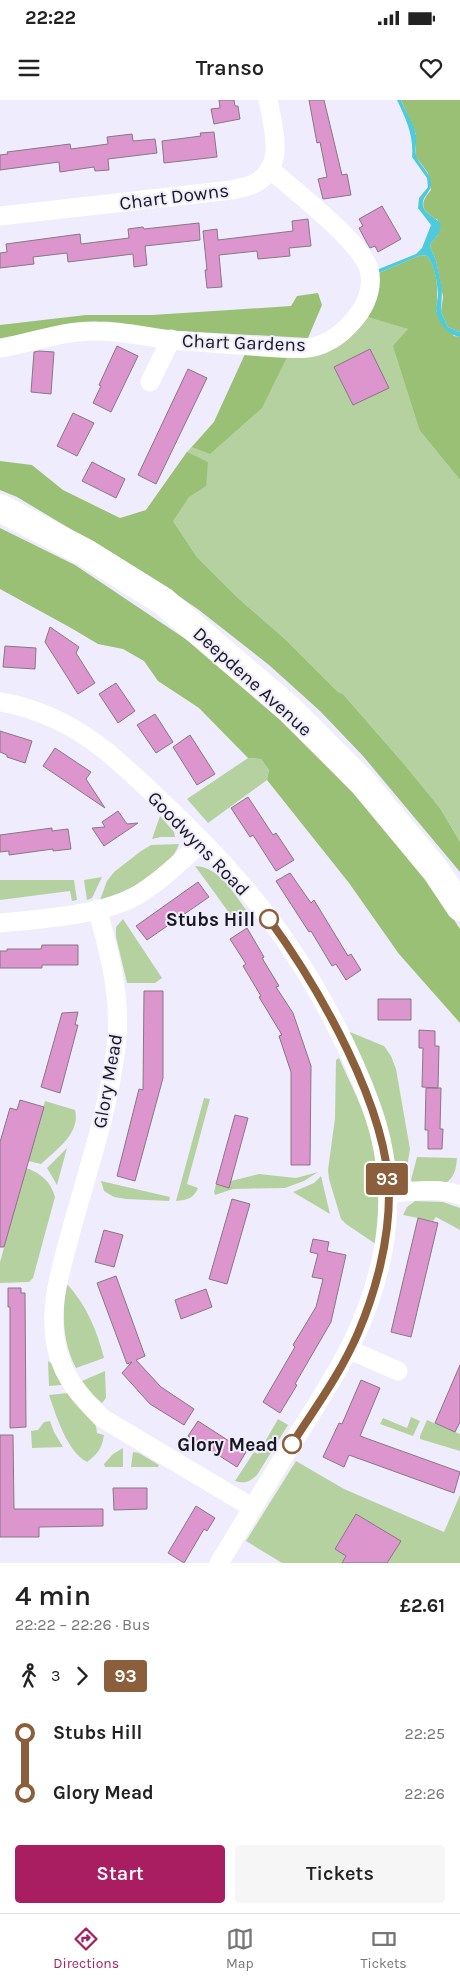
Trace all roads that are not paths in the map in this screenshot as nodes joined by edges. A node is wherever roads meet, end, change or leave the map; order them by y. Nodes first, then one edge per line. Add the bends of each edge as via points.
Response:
1 (268, 100) edge
2 (271, 170) junction
3 (0, 216) edge
4 (171, 339) junction
5 (0, 348) edge
6 (150, 382) dead end
7 (0, 508) edge
8 (0, 702) edge
9 (202, 840) junction
10 (460, 907) edge
11 (97, 909) junction
12 (0, 923) edge
13 (389, 1193) junction
14 (460, 1195) edge
15 (350, 1350) junction
16 (398, 1371) dead end
17 (253, 1508) junction
18 (219, 1563) edge

1 - 2 street via 277,146
2 - 3 street, Chart Downs via 257,183 231,190
2 - 4 street, Chart Gardens via 337,228 359,252 369,269 370,282 363,307 344,331 309,348
4 - 5 street, Chart Gardens via 95,331
4 - 6 street, Chart Gardens
7 - 10 highway, Deepdene Avenue via 86,553 163,601 289,709 363,783 436,871
8 - 9 street, Goodwyns Road via 38,712 63,723 101,747
9 - 11 street via 181,862 143,892 121,903
9 - 13 street, Goodwyns Road via 238,880 296,955 326,1008 371,1105 384,1156
11 - 12 street
11 - 17 street, Glory Mead via 115,985 116,1045 97,1135 54,1294 58,1354 66,1375 102,1418
13 - 14 street via 440,1191
13 - 15 street, Goodwyns Road via 373,1292
15 - 16 street
15 - 17 street, Goodwyns Road
17 - 18 street, Goodwyns Road

